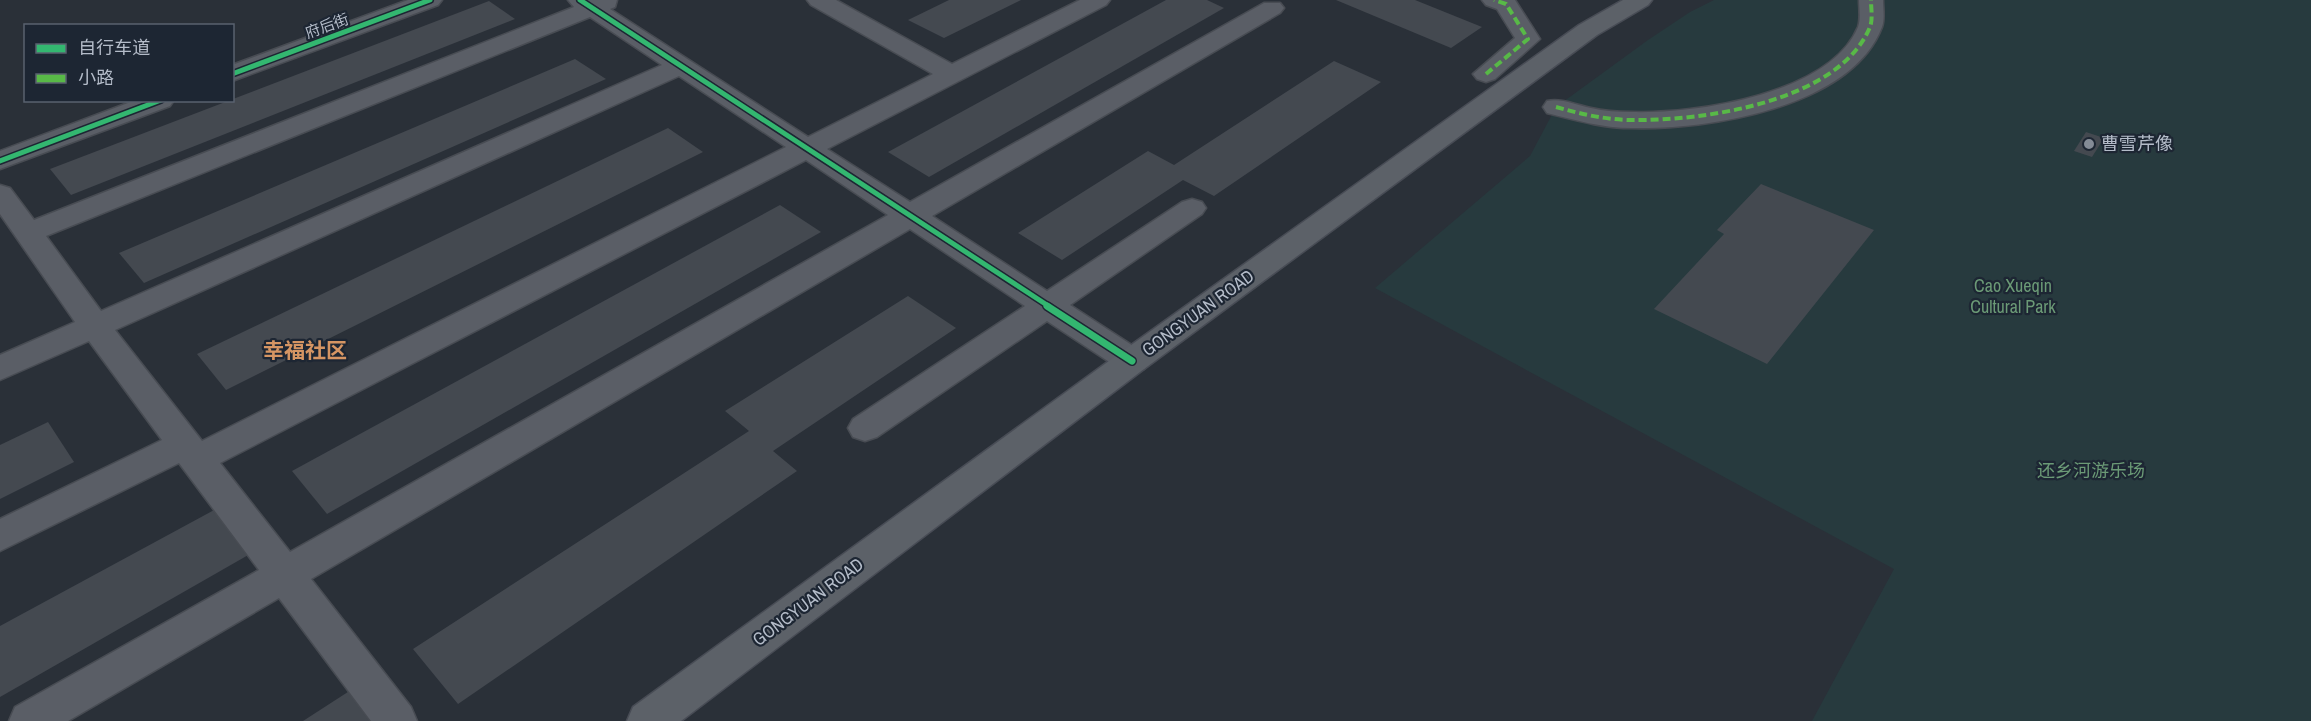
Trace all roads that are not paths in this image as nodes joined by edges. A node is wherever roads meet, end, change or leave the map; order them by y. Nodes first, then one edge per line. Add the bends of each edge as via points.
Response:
1 (430, 0) edge
2 (1098, 0) edge
3 (1254, 0) edge
4 (1494, 0) edge
5 (1640, 0) edge
6 (1870, 0) edge
7 (822, 1) edge
8 (594, 2) edge
9 (679, 67) junction
10 (234, 73) edge
11 (952, 74) junction
12 (1486, 74) dead end
13 (156, 102) edge
14 (1556, 107) dead end
15 (806, 148) junction
16 (0, 160) edge
17 (0, 194) edge
18 (1192, 208) dead end
19 (910, 216) junction
20 (28, 233) junction
21 (1048, 305) junction
22 (95, 326) junction
23 (1132, 361) junction
24 (0, 368) edge
25 (865, 429) dead end
26 (191, 451) junction
27 (0, 536) edge
28 (285, 574) junction
29 (30, 721) edge
30 (396, 721) edge
31 (648, 721) edge

1 - 10 street, 府后街
2 - 11 street
3 - 19 street via 1272,8
4 - 12 street via 1506,4 1528,39
5 - 23 main road, GONGYUAN ROAD via 1588,30
6 - 14 street via 1870,27 1854,53 1827,77 1783,98 1721,113 1658,120 1602,118
7 - 11 street
8 - 9 street
8 - 20 street
9 - 15 street
9 - 22 street
11 - 15 street
13 - 16 street
15 - 19 street
15 - 26 street
17 - 20 street
18 - 21 street
19 - 21 street
19 - 28 street
20 - 22 street
21 - 23 street
21 - 25 street
22 - 24 street
22 - 26 street
23 - 31 main road, GONGYUAN ROAD
26 - 27 street
26 - 28 street
28 - 29 street
28 - 30 street

